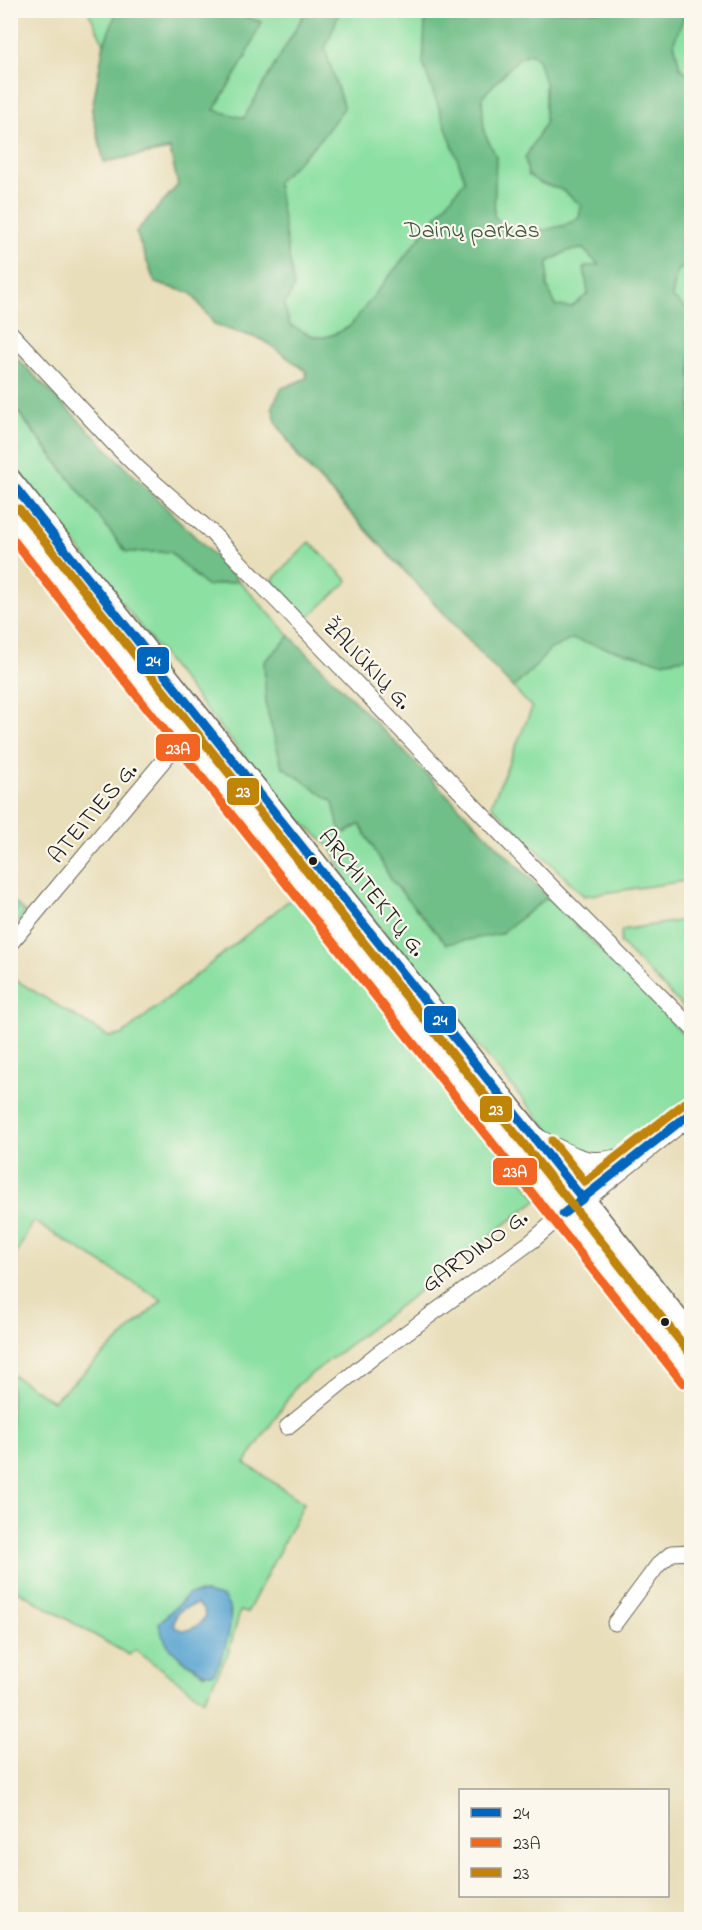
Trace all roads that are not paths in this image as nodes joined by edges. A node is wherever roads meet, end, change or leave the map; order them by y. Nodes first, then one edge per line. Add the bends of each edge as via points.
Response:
1 (10, 332) edge
2 (10, 480) edge
3 (10, 516) edge
4 (200, 719) junction
5 (184, 736) junction
6 (10, 944) edge
7 (692, 1028) edge
8 (692, 1112) edge
9 (534, 1138) junction
10 (645, 1149) junction
11 (583, 1199) junction
12 (563, 1214) junction
13 (692, 1338) edge
14 (692, 1376) edge
15 (287, 1427) dead end
16 (692, 1552) edge
17 (615, 1623) dead end

1 - 7 street, ŽALIŪKIŲ G. via 114,444 208,530
2 - 4 main road, ARCHITEKTŲ G.
3 - 5 main road, ARCHITEKTŲ G.
4 - 5 main road
4 - 9 main road, ARCHITEKTŲ G.
5 - 6 street, ATEITIES G.
5 - 12 main road, ARCHITEKTŲ G.
8 - 10 main road, GARDINO G.
9 - 10 main road via 588,1163 608,1163
9 - 11 main road, ARCHITEKTŲ G.
10 - 11 main road, GARDINO G.
11 - 12 main road, GARDINO G.
11 - 13 main road, ARCHITEKTŲ G.
12 - 14 main road, ARCHITEKTŲ G.
12 - 15 street, GARDINO G.
16 - 17 street via 672,1553 658,1565

